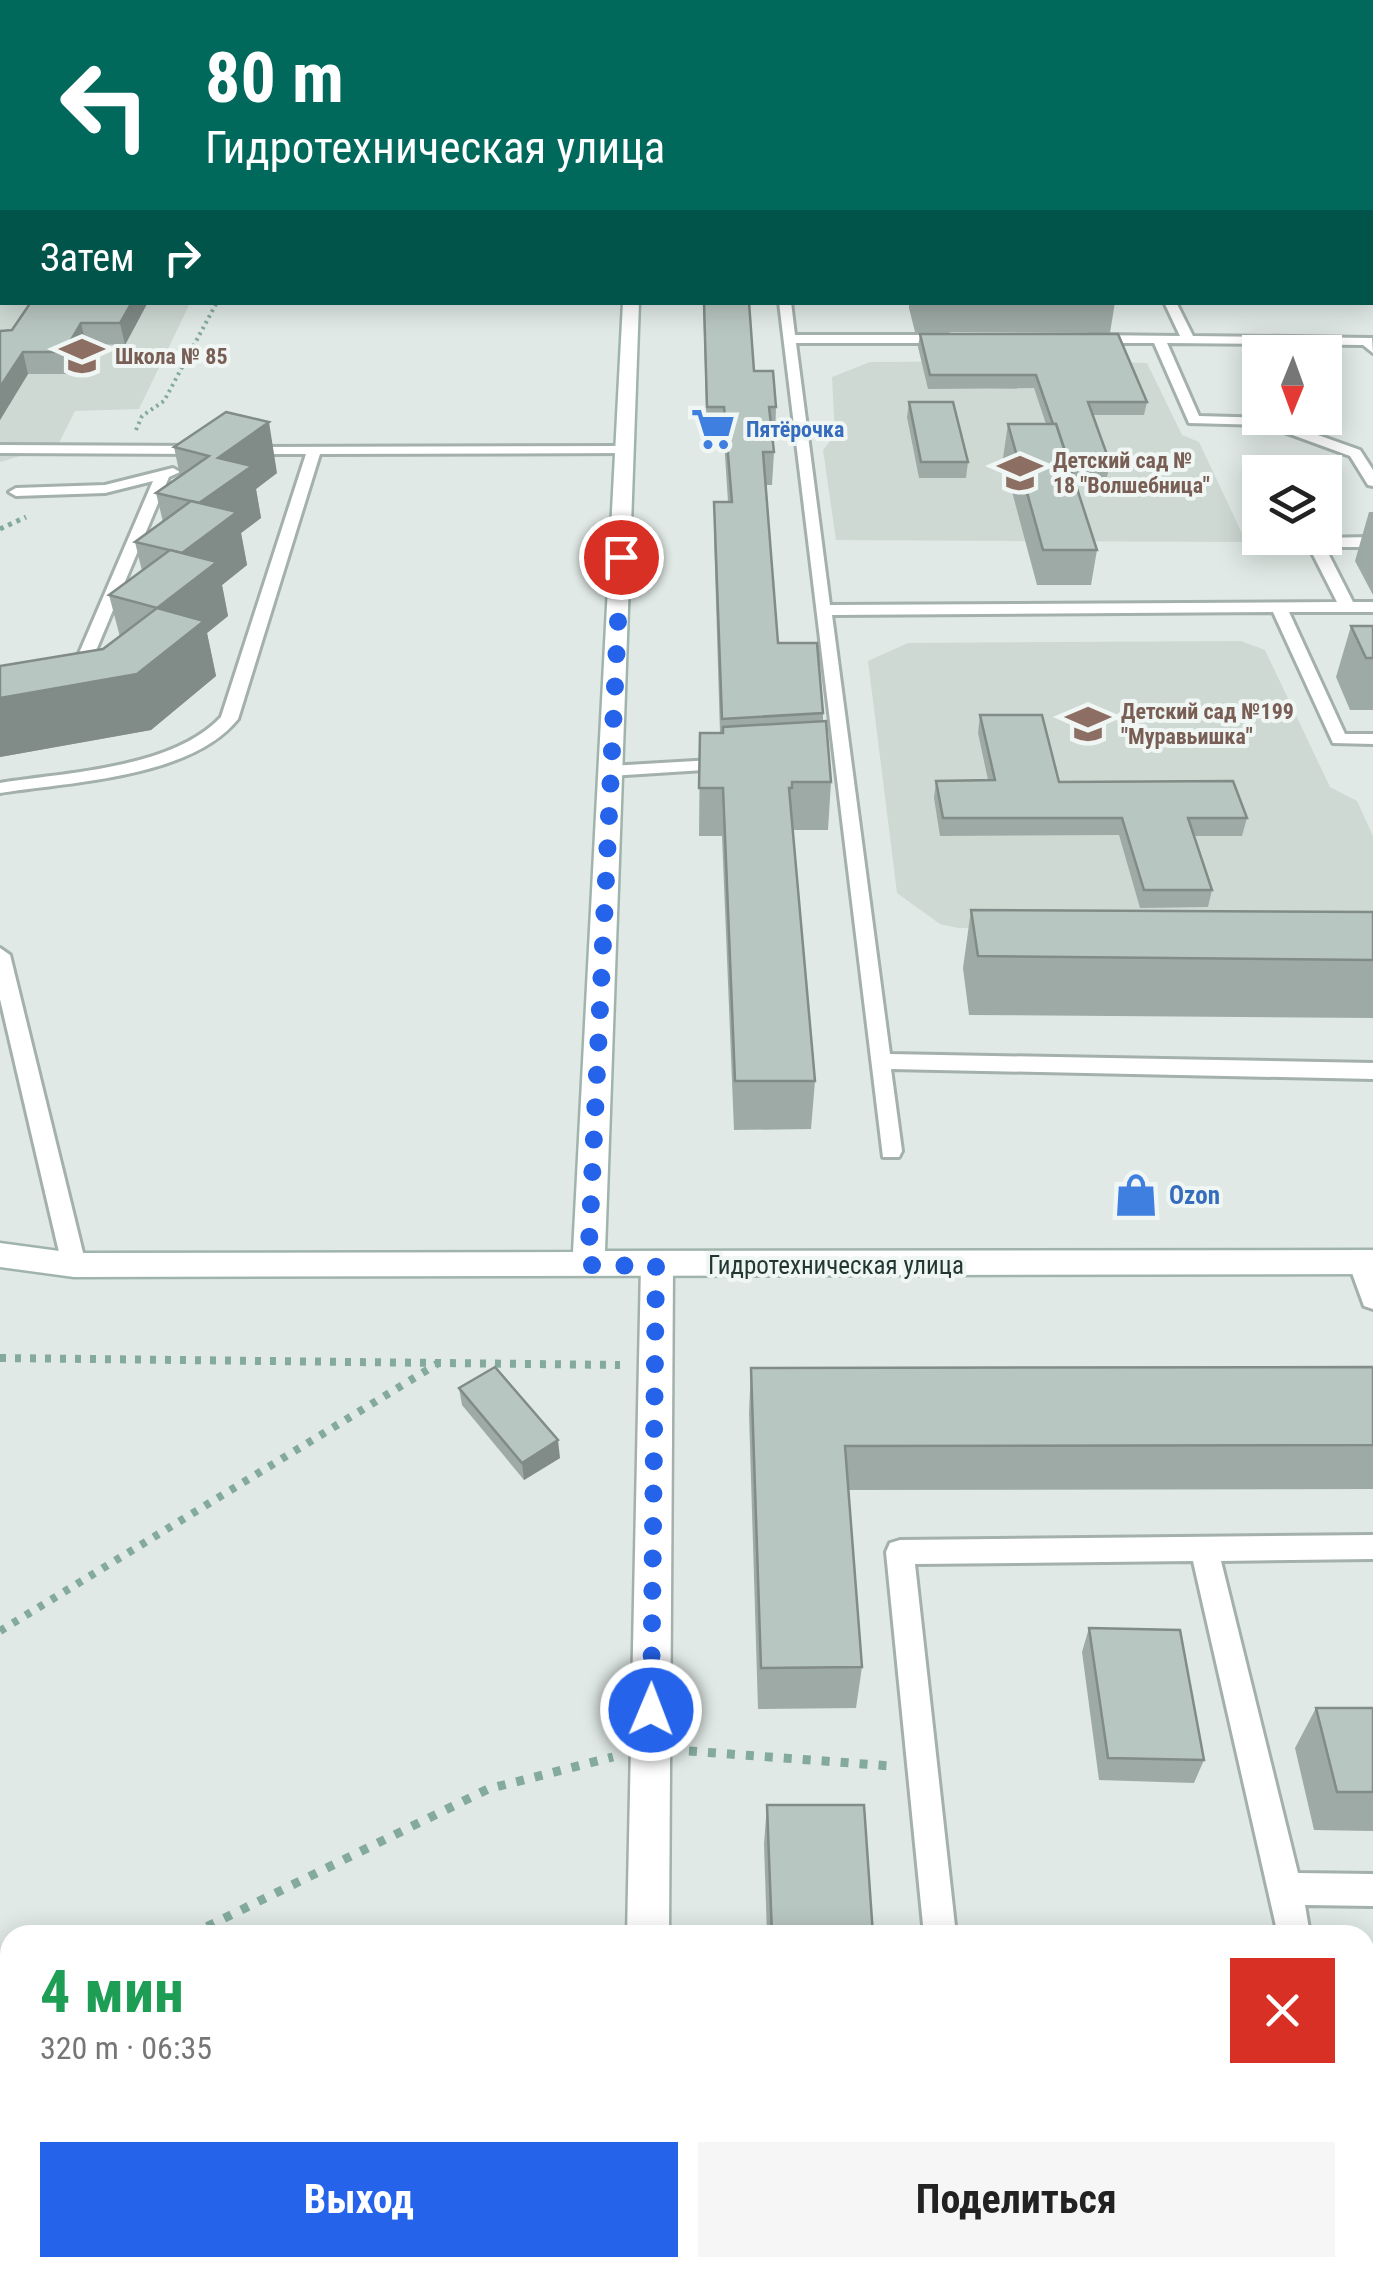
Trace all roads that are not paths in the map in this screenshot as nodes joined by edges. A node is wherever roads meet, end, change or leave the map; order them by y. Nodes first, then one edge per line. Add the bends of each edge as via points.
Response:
1 (631, 305) edge
2 (785, 305) edge
3 (1171, 305) edge
4 (789, 339) junction
5 (964, 339) edge
6 (1081, 339) edge
7 (1159, 340) junction
8 (1188, 340) junction
9 (1373, 349) edge
10 (0, 449) edge
11 (235, 450) edge
12 (314, 450) junction
13 (626, 450) junction
14 (163, 475) junction
15 (1373, 482) edge
16 (16, 492) dead end
17 (1373, 542) edge
18 (1373, 606) edge
19 (1279, 607) junction
20 (1348, 607) junction
21 (823, 610) junction
22 (60, 690) edge
23 (1373, 740) edge
24 (754, 761) edge
25 (610, 771) junction
26 (0, 788) edge
27 (0, 955) edge
28 (880, 1061) junction
29 (1373, 1071) edge
30 (891, 1151) dead end
31 (0, 1255) edge
32 (1367, 1262) edge
33 (74, 1265) junction
34 (588, 1265) junction
35 (656, 1266) junction
36 (1373, 1299) edge
37 (1204, 1548) junction
38 (1373, 1548) edge
39 (1286, 1889) junction
40 (1373, 1890) edge
41 (648, 1925) edge
42 (939, 1925) edge
43 (1292, 1925) edge

1 - 13 street
2 - 4 lane
3 - 8 lane
4 - 5 lane
4 - 21 lane
6 - 7 lane
7 - 8 lane
7 - 15 lane via 1194,420 1267,421 1355,453
8 - 9 lane via 1367,341
10 - 14 lane via 215,450
11 - 12 lane
12 - 13 lane
12 - 26 lane via 229,720 217,736 172,757
13 - 25 street
14 - 16 lane via 92,490
14 - 22 lane via 80,674
17 - 20 lane via 1315,542
18 - 20 lane
19 - 20 lane
19 - 21 lane
19 - 23 lane via 1339,739
21 - 28 lane via 833,758
24 - 25 lane
25 - 34 street
27 - 33 lane
28 - 29 lane
28 - 30 lane
31 - 33 street, Гидротехническая улица
32 - 35 street, Гидротехническая улица
32 - 36 lane
33 - 34 street, Гидротехническая улица
34 - 35 street, Гидротехническая улица
35 - 41 street
37 - 38 lane
37 - 39 lane
37 - 42 lane via 900,1552
39 - 40 lane
39 - 43 lane

